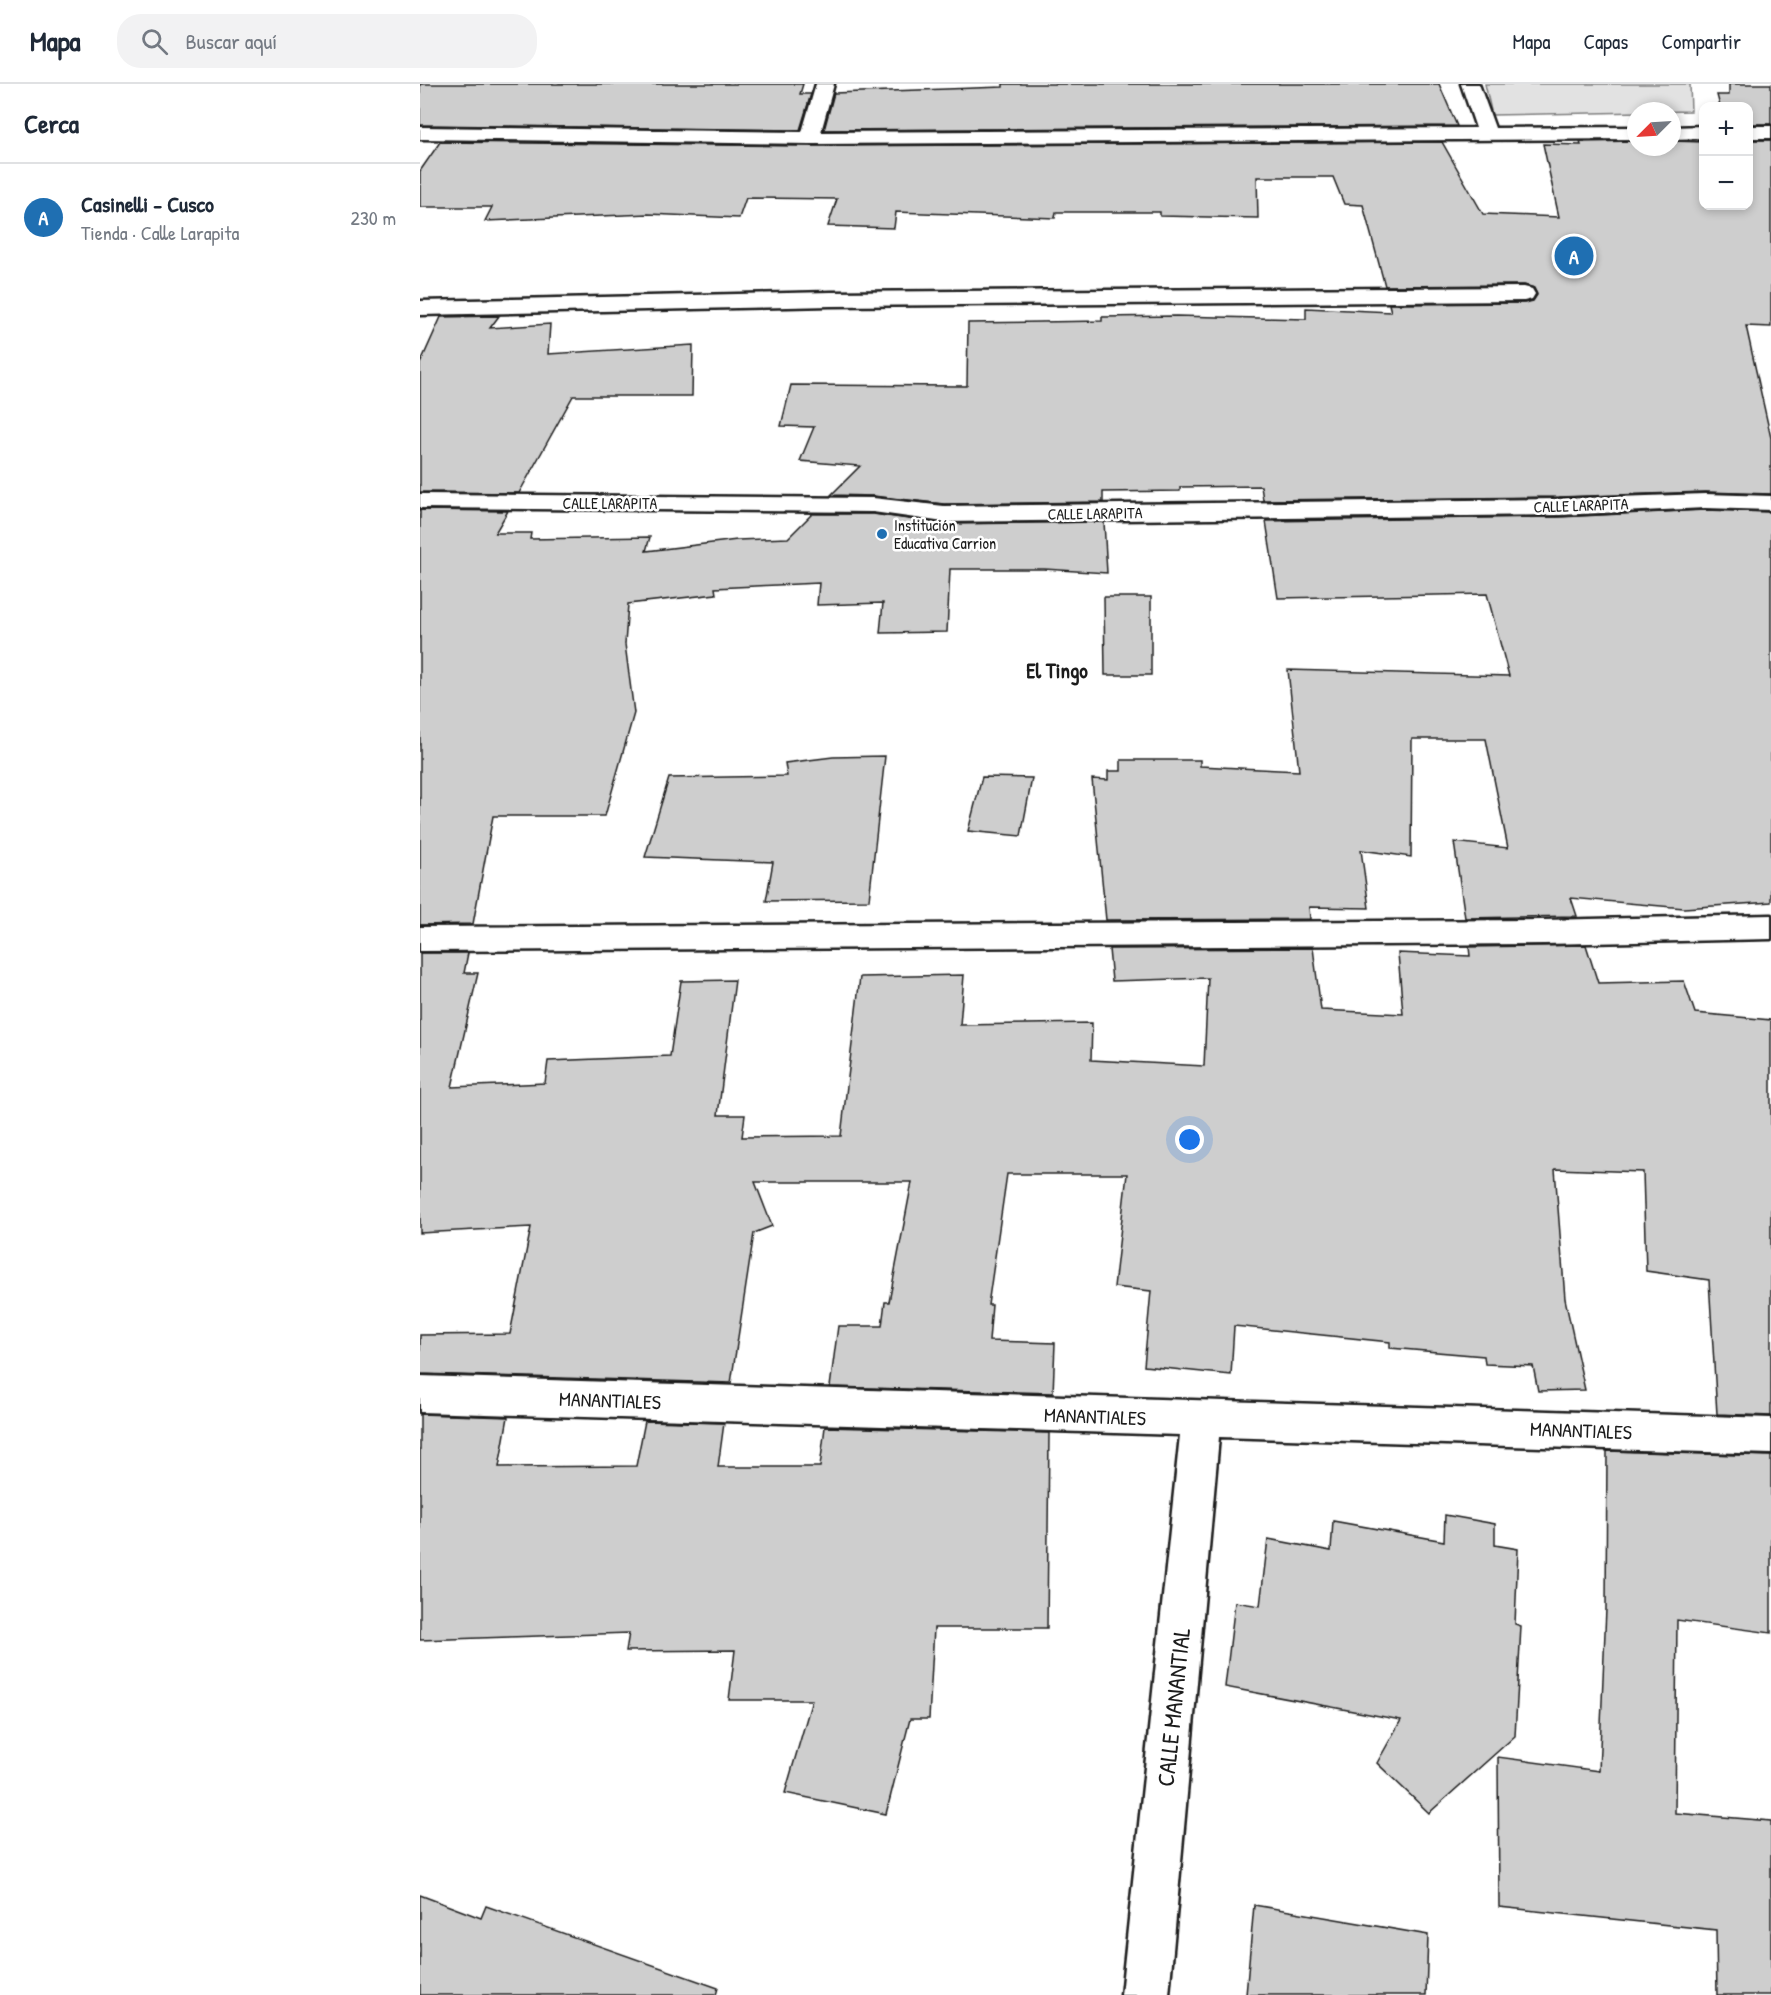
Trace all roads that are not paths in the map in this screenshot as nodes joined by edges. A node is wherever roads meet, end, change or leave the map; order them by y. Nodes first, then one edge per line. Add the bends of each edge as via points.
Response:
1 (825, 84) edge
2 (1470, 84) edge
3 (1699, 132) edge
4 (1753, 132) edge
5 (1771, 132) edge
6 (420, 133) edge
7 (1627, 133) edge
8 (1681, 133) edge
9 (1487, 134) junction
10 (810, 138) junction
11 (1524, 294) dead end
12 (420, 308) edge
13 (420, 501) edge
14 (1771, 503) edge
15 (1771, 927) edge
16 (420, 939) edge
17 (420, 1394) edge
18 (1201, 1419) junction
19 (1771, 1436) edge
20 (1145, 1995) edge

1 - 10 street
2 - 9 street
3 - 8 street
4 - 5 street
6 - 10 street
7 - 9 street
9 - 10 street
11 - 12 street via 843,299
13 - 14 street, CALLE LARAPITA via 873,505 944,514
15 - 16 street
17 - 18 street, MANANTIALES
18 - 19 street, MANANTIALES
18 - 20 street, CALLE MANANTIAL

